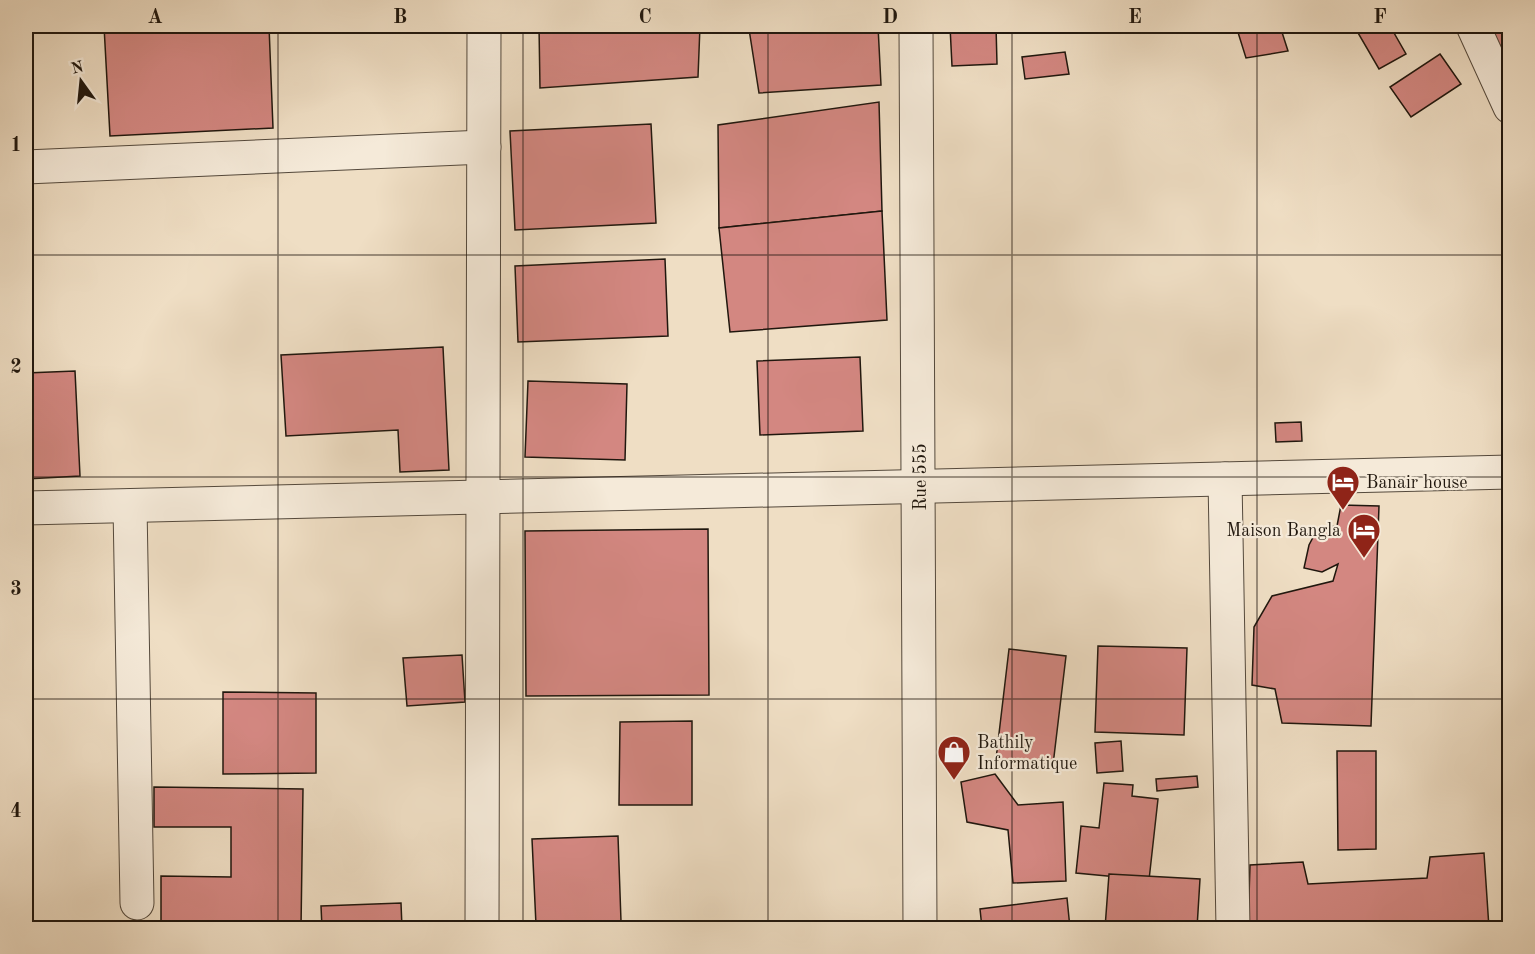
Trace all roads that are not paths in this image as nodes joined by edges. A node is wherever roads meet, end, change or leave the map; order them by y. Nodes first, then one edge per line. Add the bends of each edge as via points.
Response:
1 (484, 26) edge
2 (916, 26) edge
3 (1473, 26) edge
4 (1509, 106) edge
5 (484, 147) junction
6 (26, 167) edge
7 (1509, 472) edge
8 (1225, 479) junction
9 (920, 486) junction
10 (484, 497) junction
11 (130, 506) junction
12 (26, 508) edge
13 (136, 903) dead end
14 (482, 928) edge
15 (920, 928) edge
16 (1233, 928) edge

1 - 5 street
2 - 9 street, Rue 555
3 - 4 street
5 - 6 street
5 - 10 street
7 - 8 street
8 - 9 street
8 - 16 street
9 - 10 street
9 - 15 street, Rue 555
10 - 11 street
10 - 14 street
11 - 12 street
11 - 13 street

